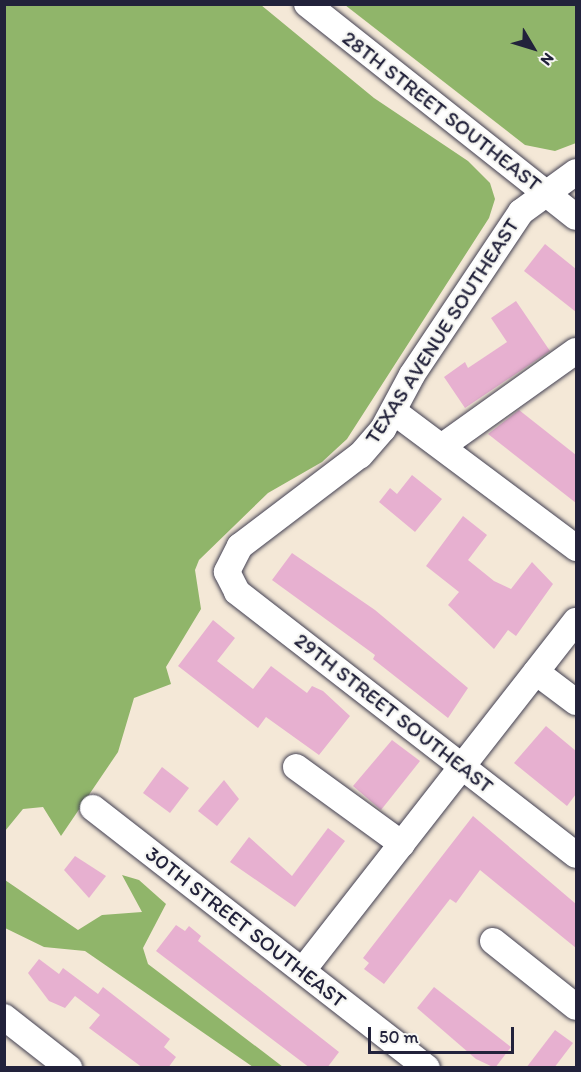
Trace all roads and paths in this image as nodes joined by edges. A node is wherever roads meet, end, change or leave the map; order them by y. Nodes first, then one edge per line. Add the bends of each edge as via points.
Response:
1 (307, 4) edge
2 (576, 172) edge
3 (546, 193) junction
4 (576, 218) edge
5 (576, 351) edge
6 (393, 411) junction
7 (444, 445) junction
8 (576, 548) edge
9 (229, 562) joint
10 (576, 621) edge
11 (536, 672) junction
12 (576, 702) edge
13 (463, 766) junction
14 (296, 767) dead end
15 (93, 808) dead end
16 (402, 844) junction
17 (576, 855) edge
18 (493, 941) dead end
19 (303, 970) junction
20 (576, 1007) edge
21 (4, 1017) edge
22 (69, 1068) edge
23 (428, 1068) edge

1 - 3 street, 28TH STREET SOUTHEAST
2 - 3 street, TEXAS AVENUE SOUTHEAST
3 - 4 street, 28TH STREET SOUTHEAST
3 - 6 street, TEXAS AVENUE SOUTHEAST via 521,212
5 - 7 street
6 - 7 street
6 - 9 street, TEXAS AVENUE SOUTHEAST via 360,455 240,546
7 - 8 street
9 - 13 street, 29TH STREET SOUTHEAST via 228,579 237,592
10 - 11 street
11 - 12 street
11 - 13 street
13 - 16 street
13 - 17 street, 29TH STREET SOUTHEAST
14 - 16 street
15 - 19 street, 30TH STREET SOUTHEAST
16 - 19 street
18 - 20 street
19 - 23 street, 30TH STREET SOUTHEAST
21 - 22 street

